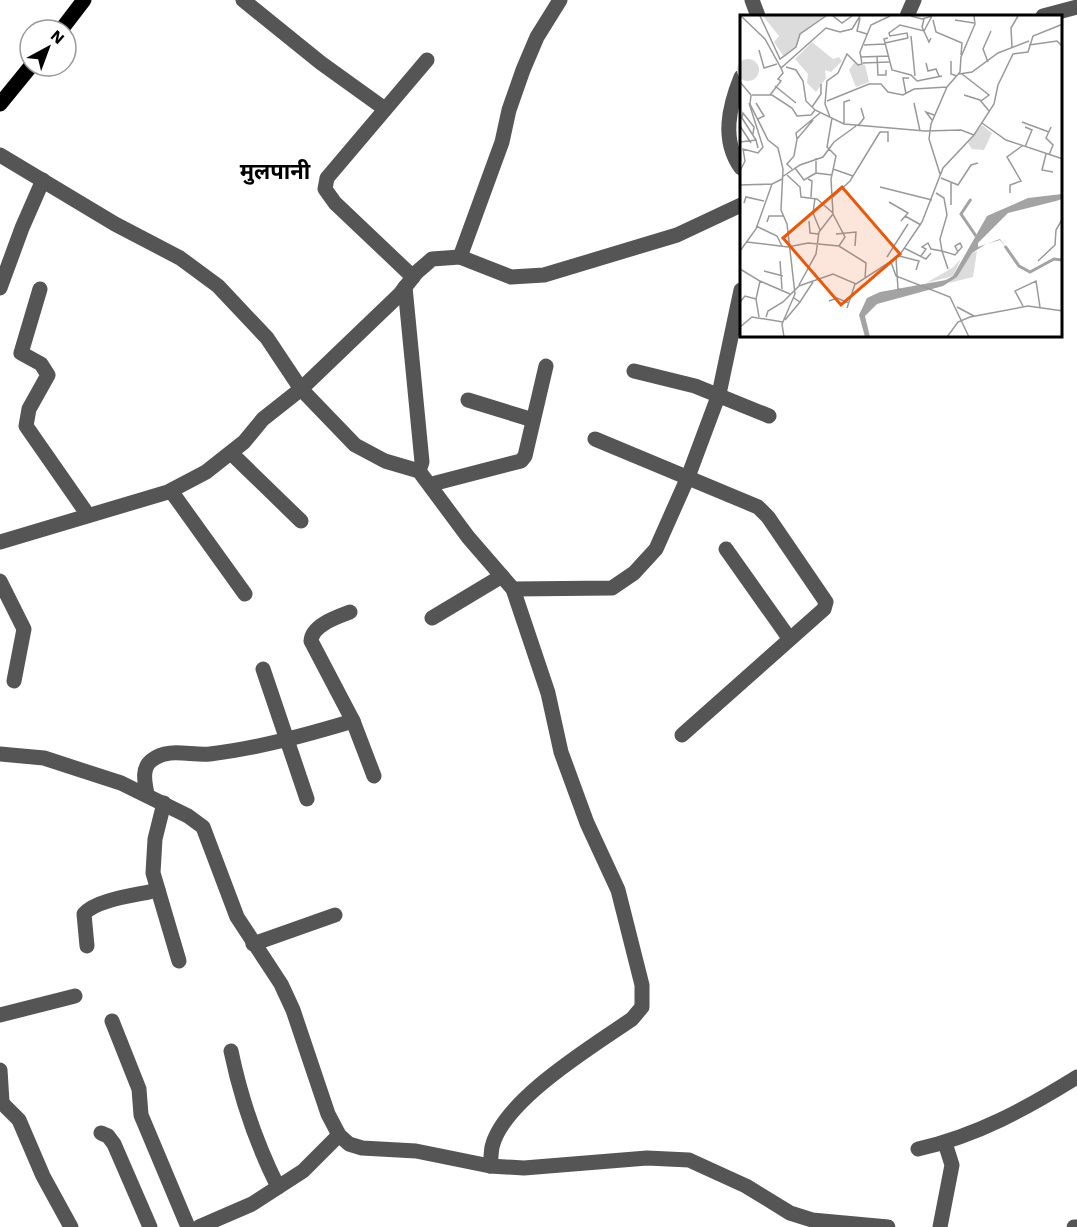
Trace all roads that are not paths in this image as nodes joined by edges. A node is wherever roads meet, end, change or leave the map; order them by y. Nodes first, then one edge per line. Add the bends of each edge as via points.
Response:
1 (84, 0) edge
2 (243, 0) edge
3 (560, 0) edge
4 (752, 0) edge
5 (914, 0) edge
6 (1077, 7) edge
7 (758, 15) edge
8 (907, 15) edge
9 (1047, 15) edge
10 (70, 18) edge
11 (427, 60) dead end
12 (21, 78) edge
13 (740, 80) edge
14 (0, 104) edge
15 (385, 110) junction
16 (0, 155) edge
17 (740, 166) edge
18 (43, 180) junction
19 (740, 205) edge
20 (460, 257) junction
21 (409, 282) junction
22 (0, 288) edge
23 (40, 290) dead end
24 (740, 295) edge
25 (546, 366) dead end
26 (634, 371) dead end
27 (301, 389) junction
28 (719, 394) junction
29 (468, 400) dead end
30 (769, 416) dead end
31 (533, 420) junction
32 (595, 440) dead end
33 (231, 453) junction
34 (419, 471) junction
35 (688, 477) junction
36 (432, 484) junction
37 (171, 491) junction
38 (88, 515) junction
39 (301, 521) dead end
40 (0, 542) edge
41 (726, 549) dead end
42 (502, 576) junction
43 (0, 581) edge
44 (513, 589) junction
45 (245, 594) dead end
46 (350, 612) dead end
47 (432, 618) dead end
48 (789, 638) junction
49 (263, 669) dead end
50 (14, 681) dead end
51 (353, 721) junction
52 (682, 735) dead end
53 (289, 740) junction
54 (0, 754) edge
55 (374, 776) dead end
56 (147, 794) junction
57 (307, 799) dead end
58 (164, 803) junction
59 (158, 890) junction
60 (335, 915) dead end
61 (253, 944) junction
62 (87, 946) dead end
63 (179, 961) dead end
64 (75, 996) dead end
65 (0, 1015) edge
66 (112, 1020) dead end
67 (231, 1051) dead end
68 (0, 1070) edge
69 (1077, 1077) edge
70 (1, 1101) edge
71 (101, 1133) dead end
72 (339, 1135) junction
73 (945, 1143) junction
74 (918, 1149) dead end
75 (490, 1166) junction
76 (278, 1187) junction
77 (71, 1227) edge
78 (150, 1227) edge
79 (188, 1227) edge
80 (199, 1227) edge
81 (888, 1227) edge
82 (940, 1227) edge

1 - 10 main road
2 - 15 street
3 - 20 street via 541,29 523,70
4 - 7 street
5 - 8 street
6 - 9 street
11 - 15 street
12 - 14 main road
13 - 17 street via 729,116 729,147
15 - 21 street via 327,178 325,189
16 - 18 street
18 - 22 street
18 - 27 street via 180,258 218,286 267,338
19 - 20 street via 677,235 544,275 511,277
20 - 21 street via 432,259
21 - 27 street
21 - 34 street via 422,462
23 - 38 street via 21,353 41,364 48,375 29,409 26,426
24 - 28 street
25 - 31 street
26 - 28 street
27 - 33 street via 263,419
27 - 34 street via 355,445 370,455
28 - 30 street
28 - 35 street
29 - 31 street
31 - 36 street via 521,461
32 - 35 street
33 - 37 street via 207,472
33 - 39 street
34 - 36 street
35 - 44 street via 656,549 634,573 612,588
35 - 48 street via 758,507 826,602 824,609
36 - 42 street via 468,537
37 - 38 street
37 - 45 street
38 - 40 street
41 - 48 street
42 - 44 street
42 - 47 street
43 - 50 street via 24,629
44 - 75 street via 548,693 561,752 587,823 618,890 642,985 642,1007 632,1019 543,1080 506,1121 492,1146
46 - 51 street via 314,631 311,641
48 - 52 street
49 - 53 street
51 - 53 street
51 - 55 street
53 - 56 street via 237,751 181,752 153,758 144,775
53 - 57 street
54 - 56 street via 44,758
56 - 58 street
58 - 59 street via 153,865
58 - 61 street via 203,827 237,917
59 - 62 street via 88,910 84,914
59 - 63 street
60 - 61 street
61 - 72 street via 281,984 293,1010 328,1114
64 - 65 street
66 - 79 street via 138,1089 141,1115
67 - 76 street via 245,1111
68 - 70 street
69 - 73 street via 995,1124
70 - 77 street via 18,1120
71 - 78 street via 114,1144
72 - 75 street via 362,1148 416,1151
72 - 76 street via 303,1171
73 - 74 street
73 - 82 street via 952,1165
75 - 81 street via 524,1168 647,1158 689,1160 746,1186 790,1213 812,1220
76 - 80 street via 252,1204

